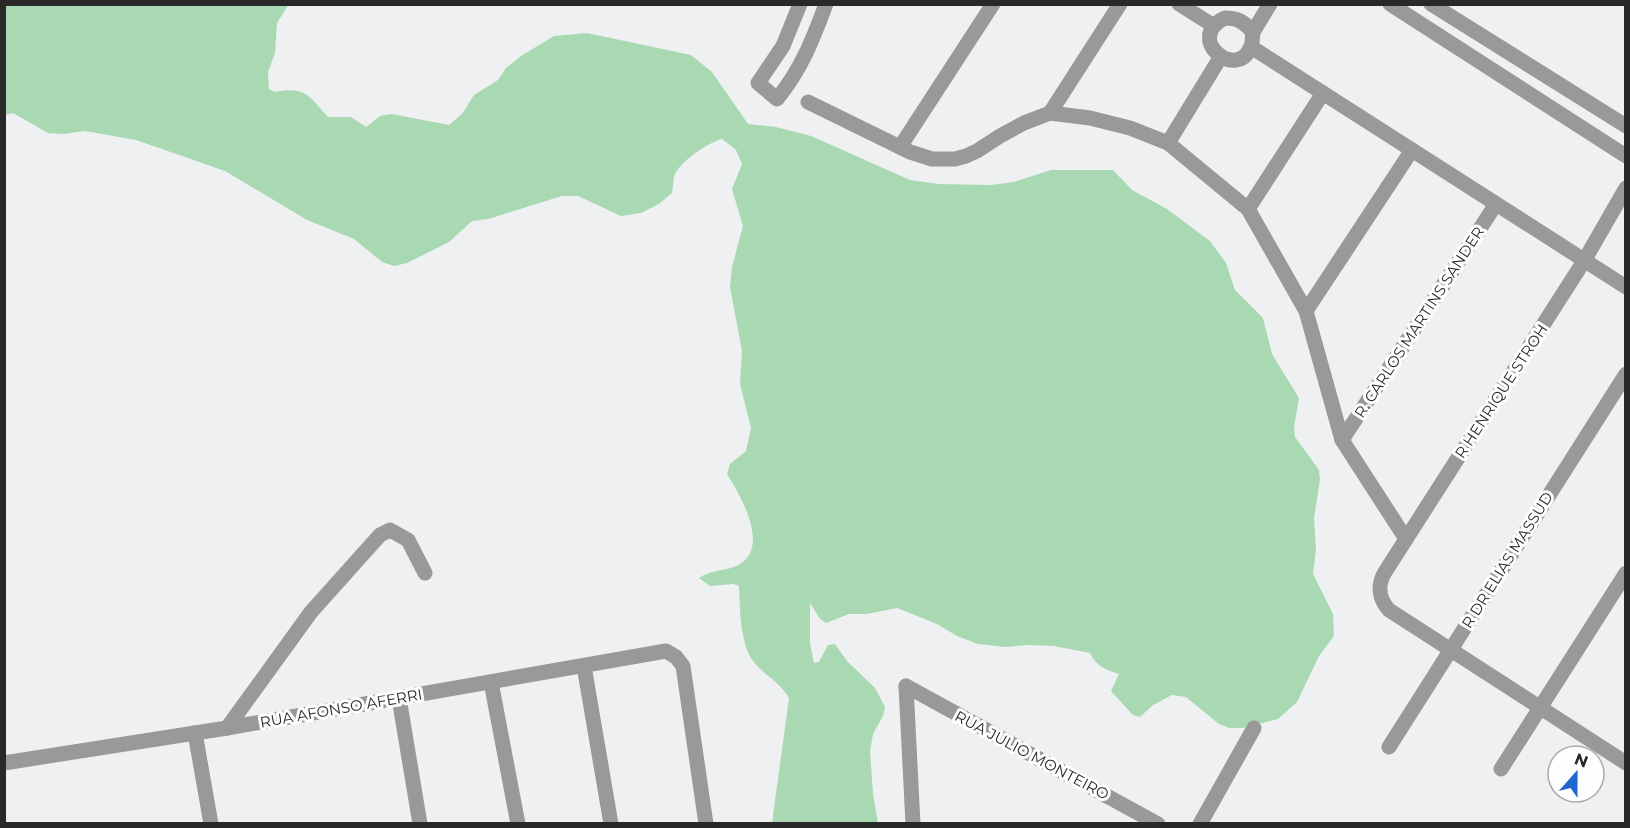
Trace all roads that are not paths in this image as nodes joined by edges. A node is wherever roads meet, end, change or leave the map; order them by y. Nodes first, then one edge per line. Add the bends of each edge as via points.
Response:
1 (800, 4) edge
2 (826, 4) edge
3 (993, 4) edge
4 (1120, 4) edge
5 (1179, 4) edge
6 (1234, 4) edge
7 (1270, 4) edge
8 (1390, 4) edge
9 (1431, 4) edge
10 (1219, 22) junction
11 (1252, 39) junction
12 (1220, 58) junction
13 (1323, 93) junction
14 (807, 102) dead end
15 (1050, 113) junction
16 (1626, 126) edge
17 (1168, 143) junction
18 (900, 147) junction
19 (1412, 150) junction
20 (1626, 156) edge
21 (1626, 188) edge
22 (1496, 204) junction
23 (1248, 209) junction
24 (1584, 261) junction
25 (1626, 287) edge
26 (1306, 311) junction
27 (1626, 374) edge
28 (1342, 440) junction
29 (1406, 539) junction
30 (425, 573) dead end
31 (1626, 573) edge
32 (1451, 650) junction
33 (585, 666) junction
34 (491, 682) junction
35 (399, 698) junction
36 (1540, 707) junction
37 (228, 728) junction
38 (1254, 728) dead end
39 (195, 734) junction
40 (1389, 747) dead end
41 (1625, 762) edge
42 (4, 763) edge
43 (1501, 769) dead end
44 (211, 824) edge
45 (420, 824) edge
46 (518, 824) edge
47 (611, 824) edge
48 (706, 824) edge
49 (913, 824) edge
50 (1158, 824) edge
51 (1200, 824) edge

1 - 2 street via 783,46 758,83 777,99 805,57
3 - 18 street
4 - 15 street
5 - 10 street
6 - 10 street
7 - 11 street
8 - 20 street
9 - 16 street
10 - 11 street via 1236,18 1245,23
10 - 12 street via 1209,37
11 - 12 street via 1243,56 1232,60
11 - 13 street
12 - 17 street
13 - 19 street
13 - 23 street
14 - 18 street
15 - 17 street via 1130,128
15 - 18 street via 1016,127 977,152 955,159 921,157
17 - 23 street
19 - 22 street
19 - 26 street
21 - 24 street, R HENRIQUE STROH
22 - 24 street
22 - 28 street, R. CARLOS MARTINS SANDER
23 - 26 street
24 - 25 street
24 - 29 street, R HENRIQUE STROH
26 - 28 street
27 - 32 street, R DR ELIAS MASSUD
28 - 29 street
29 - 32 street, R HENRIQUE STROH via 1383,576 1383,603
30 - 37 street via 408,540 390,530 380,535 311,612
31 - 36 street
32 - 36 street
32 - 40 street, R DR ELIAS MASSUD
33 - 34 street, RUA AFONSO AFERRI
33 - 47 street
33 - 48 street, RUA AFONSO AFERRI via 666,651 683,666
34 - 35 street, RUA AFONSO AFERRI
34 - 46 street
35 - 37 street, RUA AFONSO AFERRI
35 - 45 street
36 - 41 street
36 - 43 street
37 - 39 street, RUA AFONSO AFERRI
38 - 51 street
39 - 42 street, RUA AFONSO AFERRI
39 - 44 street
49 - 50 street, RUA JULIO MONTEIRO via 906,686

